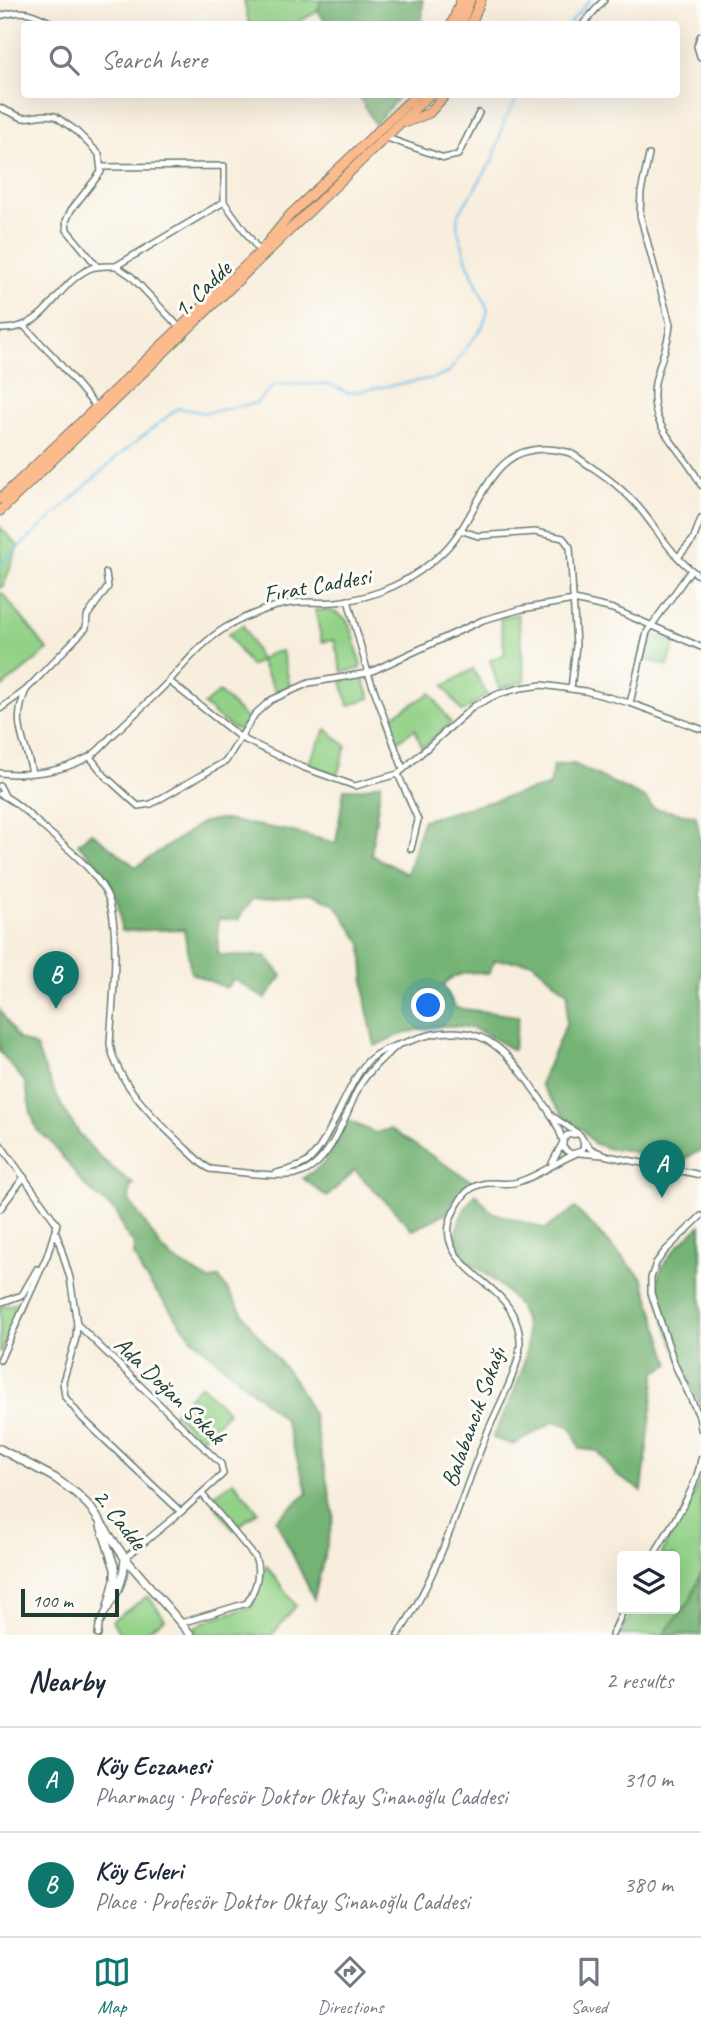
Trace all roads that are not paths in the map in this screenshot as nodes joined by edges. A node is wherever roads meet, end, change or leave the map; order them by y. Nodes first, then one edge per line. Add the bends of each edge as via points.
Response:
1 (461, 0) edge
2 (470, 0) edge
3 (481, 0) edge
4 (604, 0) edge
5 (0, 16) edge
6 (48, 21) edge
7 (453, 21) edge
8 (462, 21) edge
9 (472, 21) edge
10 (586, 21) edge
11 (701, 37) edge
12 (701, 56) edge
13 (413, 98) edge
14 (426, 98) edge
15 (442, 98) edge
16 (0, 108) edge
17 (479, 113) dead end
18 (402, 124) junction
19 (387, 138) junction
20 (649, 155) dead end
21 (102, 167) junction
22 (224, 202) junction
23 (260, 251) junction
24 (116, 265) junction
25 (97, 266) junction
26 (25, 327) junction
27 (180, 328) junction
28 (1, 330) edge
29 (96, 407) junction
30 (701, 485) edge
31 (0, 499) edge
32 (0, 511) edge
33 (701, 519) edge
34 (460, 530) junction
35 (678, 557) junction
36 (691, 570) junction
37 (106, 573) dead end
38 (701, 577) edge
39 (348, 600) junction
40 (574, 600) junction
41 (653, 625) junction
42 (701, 647) edge
43 (368, 673) junction
44 (169, 681) junction
45 (571, 689) junction
46 (26, 691) junction
47 (630, 703) junction
48 (0, 709) edge
49 (701, 729) edge
50 (241, 738) junction
51 (90, 757) junction
52 (403, 769) junction
53 (0, 773) edge
54 (32, 773) junction
55 (8, 774) junction
56 (398, 774) junction
57 (0, 780) edge
58 (0, 786) edge
59 (2, 795) edge
60 (411, 849) dead end
61 (397, 1046) junction
62 (554, 1118) junction
63 (577, 1134) junction
64 (584, 1141) junction
65 (563, 1142) junction
66 (0, 1144) edge
67 (577, 1154) junction
68 (603, 1155) junction
69 (550, 1165) junction
70 (692, 1173) junction
71 (274, 1174) junction
72 (701, 1175) edge
73 (24, 1177) junction
74 (701, 1182) edge
75 (0, 1209) edge
76 (701, 1216) edge
77 (56, 1232) junction
78 (0, 1303) edge
79 (77, 1324) junction
80 (0, 1360) edge
81 (701, 1429) edge
82 (0, 1449) edge
83 (701, 1458) edge
84 (202, 1494) junction
85 (181, 1512) junction
86 (100, 1522) junction
87 (656, 1551) edge
88 (125, 1558) junction
89 (115, 1569) junction
90 (139, 1573) junction
91 (123, 1574) junction
92 (107, 1607) junction
93 (622, 1614) edge
94 (181, 1623) junction
95 (99, 1635) edge
96 (191, 1635) edge
97 (398, 1635) edge
98 (612, 1635) edge

1 - 7 main road
2 - 8 main road
3 - 9 main road
4 - 10 street
5 - 6 street via 18,10
11 - 12 street
13 - 23 main road, 1. Cadde via 290,215
14 - 18 main road, 1. Cadde
15 - 18 main road via 429,113
16 - 21 street via 23,118 55,116 99,154
17 - 19 street via 458,156 452,158
18 - 19 main road, 1. Cadde
19 - 32 main road, 1. Cadde
20 - 30 street via 640,215 670,324 653,407 662,432
21 - 22 street via 224,166
21 - 25 street via 66,220 67,230
22 - 23 street
22 - 24 street
23 - 27 main road, 1. Cadde
24 - 25 street
24 - 27 street
25 - 26 street via 86,270
26 - 28 street
26 - 29 street
27 - 29 main road, 1. Cadde
29 - 31 main road, 1. Cadde
33 - 35 street
34 - 35 street, Fırat Caddesi via 504,461 514,454 542,450 569,453 620,489
34 - 39 street, Fırat Caddesi via 444,551 393,588
34 - 40 street via 478,536 535,532 563,538 570,547
35 - 36 street, Fırat Caddesi
36 - 38 street, Fırat Caddesi
36 - 41 street
37 - 46 street via 108,587 88,616 86,628
39 - 43 street
39 - 44 street, Fırat Caddesi via 272,606 246,617 198,648
40 - 41 street
40 - 43 street via 483,620
40 - 45 street via 576,645
41 - 42 street
41 - 47 street via 647,632
43 - 50 street via 309,683 271,700
43 - 52 street
44 - 50 street
44 - 51 street, Fırat Caddesi
45 - 47 street
45 - 52 street via 542,685 498,694 474,706
46 - 48 street
46 - 54 street via 17,714
47 - 49 street
50 - 51 street via 226,761 151,804 138,806
50 - 56 street via 355,786
51 - 54 street, Fırat Caddesi via 62,769
52 - 56 street
53 - 55 street, Fırat Caddesi
54 - 55 street, Fırat Caddesi
55 - 57 street
56 - 60 street via 418,820
58 - 59 street
59 - 71 street via 62,843 96,876 108,896 114,946 110,1044 120,1074 202,1164 210,1169
61 - 62 street via 440,1032 480,1037 515,1061
61 - 71 street via 369,1060 351,1083 309,1161
61 - 71 street via 375,1064 361,1084 324,1156 300,1174
62 - 63 street
62 - 65 street
63 - 64 street
63 - 65 street via 567,1135
64 - 67 street
64 - 68 street
65 - 67 street via 565,1151
65 - 69 street
66 - 73 street
67 - 68 street
67 - 69 street, Balabancık Sokağı
68 - 70 street
69 - 97 street, Balabancık Sokağı via 521,1182 489,1182 468,1190 449,1221 449,1240 459,1261 502,1299 517,1324 520,1348 452,1525 415,1610
70 - 72 street
70 - 74 street
73 - 75 street
73 - 77 street via 57,1224
76 - 81 street via 656,1263 651,1293
77 - 78 street via 22,1295
77 - 79 street
77 - 80 street
79 - 84 street, Ada Doğan Sokak via 221,1464 223,1474
79 - 85 street via 63,1381 68,1403
82 - 86 street, 2. Cadde via 77,1494
83 - 87 street via 686,1499
84 - 85 street, Ada Doğan Sokak
84 - 94 street via 255,1557 258,1574 247,1603
85 - 88 street, Ada Doğan Sokak
86 - 88 street, 2. Cadde
86 - 89 street
88 - 89 street
88 - 90 street, 2. Cadde
88 - 91 street
89 - 92 street
90 - 91 street
90 - 94 street, 2. Cadde
91 - 92 street
92 - 95 street
93 - 98 street
94 - 96 street, 2. Cadde

